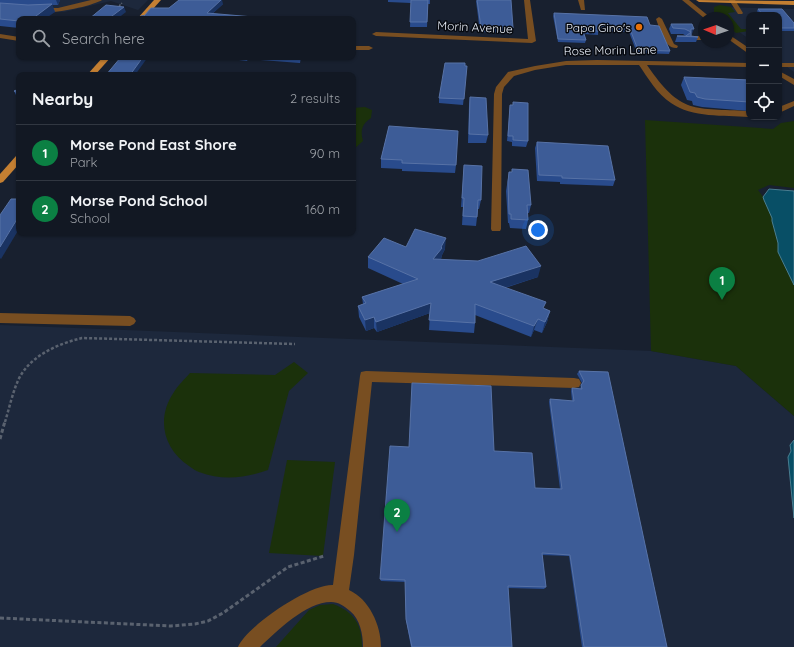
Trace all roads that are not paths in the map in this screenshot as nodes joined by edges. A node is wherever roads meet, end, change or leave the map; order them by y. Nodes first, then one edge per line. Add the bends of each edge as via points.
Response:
1 (99, 0) edge
2 (157, 0) edge
3 (527, 0) edge
4 (581, 0) edge
5 (685, 0) edge
6 (699, 0) edge
7 (706, 0) edge
8 (732, 1) junction
9 (761, 1) edge
10 (794, 4) edge
11 (583, 9) dead end
12 (32, 10) edge
13 (700, 12) edge
14 (706, 12) edge
15 (740, 13) dead end
16 (143, 16) edge
17 (659, 19) dead end
18 (376, 34) dead end
19 (0, 36) edge
20 (16, 39) edge
21 (672, 40) dead end
22 (694, 40) edge
23 (698, 40) edge
24 (734, 41) edge
25 (356, 48) edge
26 (369, 48) dead end
27 (746, 50) edge
28 (104, 60) edge
29 (641, 62) junction
30 (746, 65) edge
31 (782, 65) edge
32 (794, 65) edge
33 (94, 72) edge
34 (782, 76) edge
35 (794, 83) edge
36 (794, 103) edge
37 (782, 109) edge
38 (746, 114) edge
39 (16, 161) edge
40 (0, 180) edge
41 (496, 229) dead end
42 (0, 318) edge
43 (130, 321) dead end
44 (574, 383) dead end
45 (340, 594) junction
46 (247, 647) edge
47 (372, 647) edge

1 - 12 street via 58,10
2 - 16 main road
3 - 18 street, Morin Avenue via 532,41
4 - 11 street
5 - 13 street
6 - 7 main road
7 - 8 main road
7 - 14 street
8 - 9 main road
8 - 15 street
9 - 10 main road
17 - 21 street
19 - 20 street
22 - 23 street
24 - 27 street
25 - 26 street
28 - 33 main road
29 - 30 street, Rose Morin Lane
29 - 38 street via 672,101 683,108
29 - 41 street, Rose Morin Lane via 582,62 535,68 508,76 498,94
31 - 32 street
34 - 35 street
36 - 37 street
39 - 40 main road
42 - 43 street
44 - 45 street via 366,376
45 - 46 street via 314,596 300,603
45 - 47 street via 353,601 364,616 370,631

